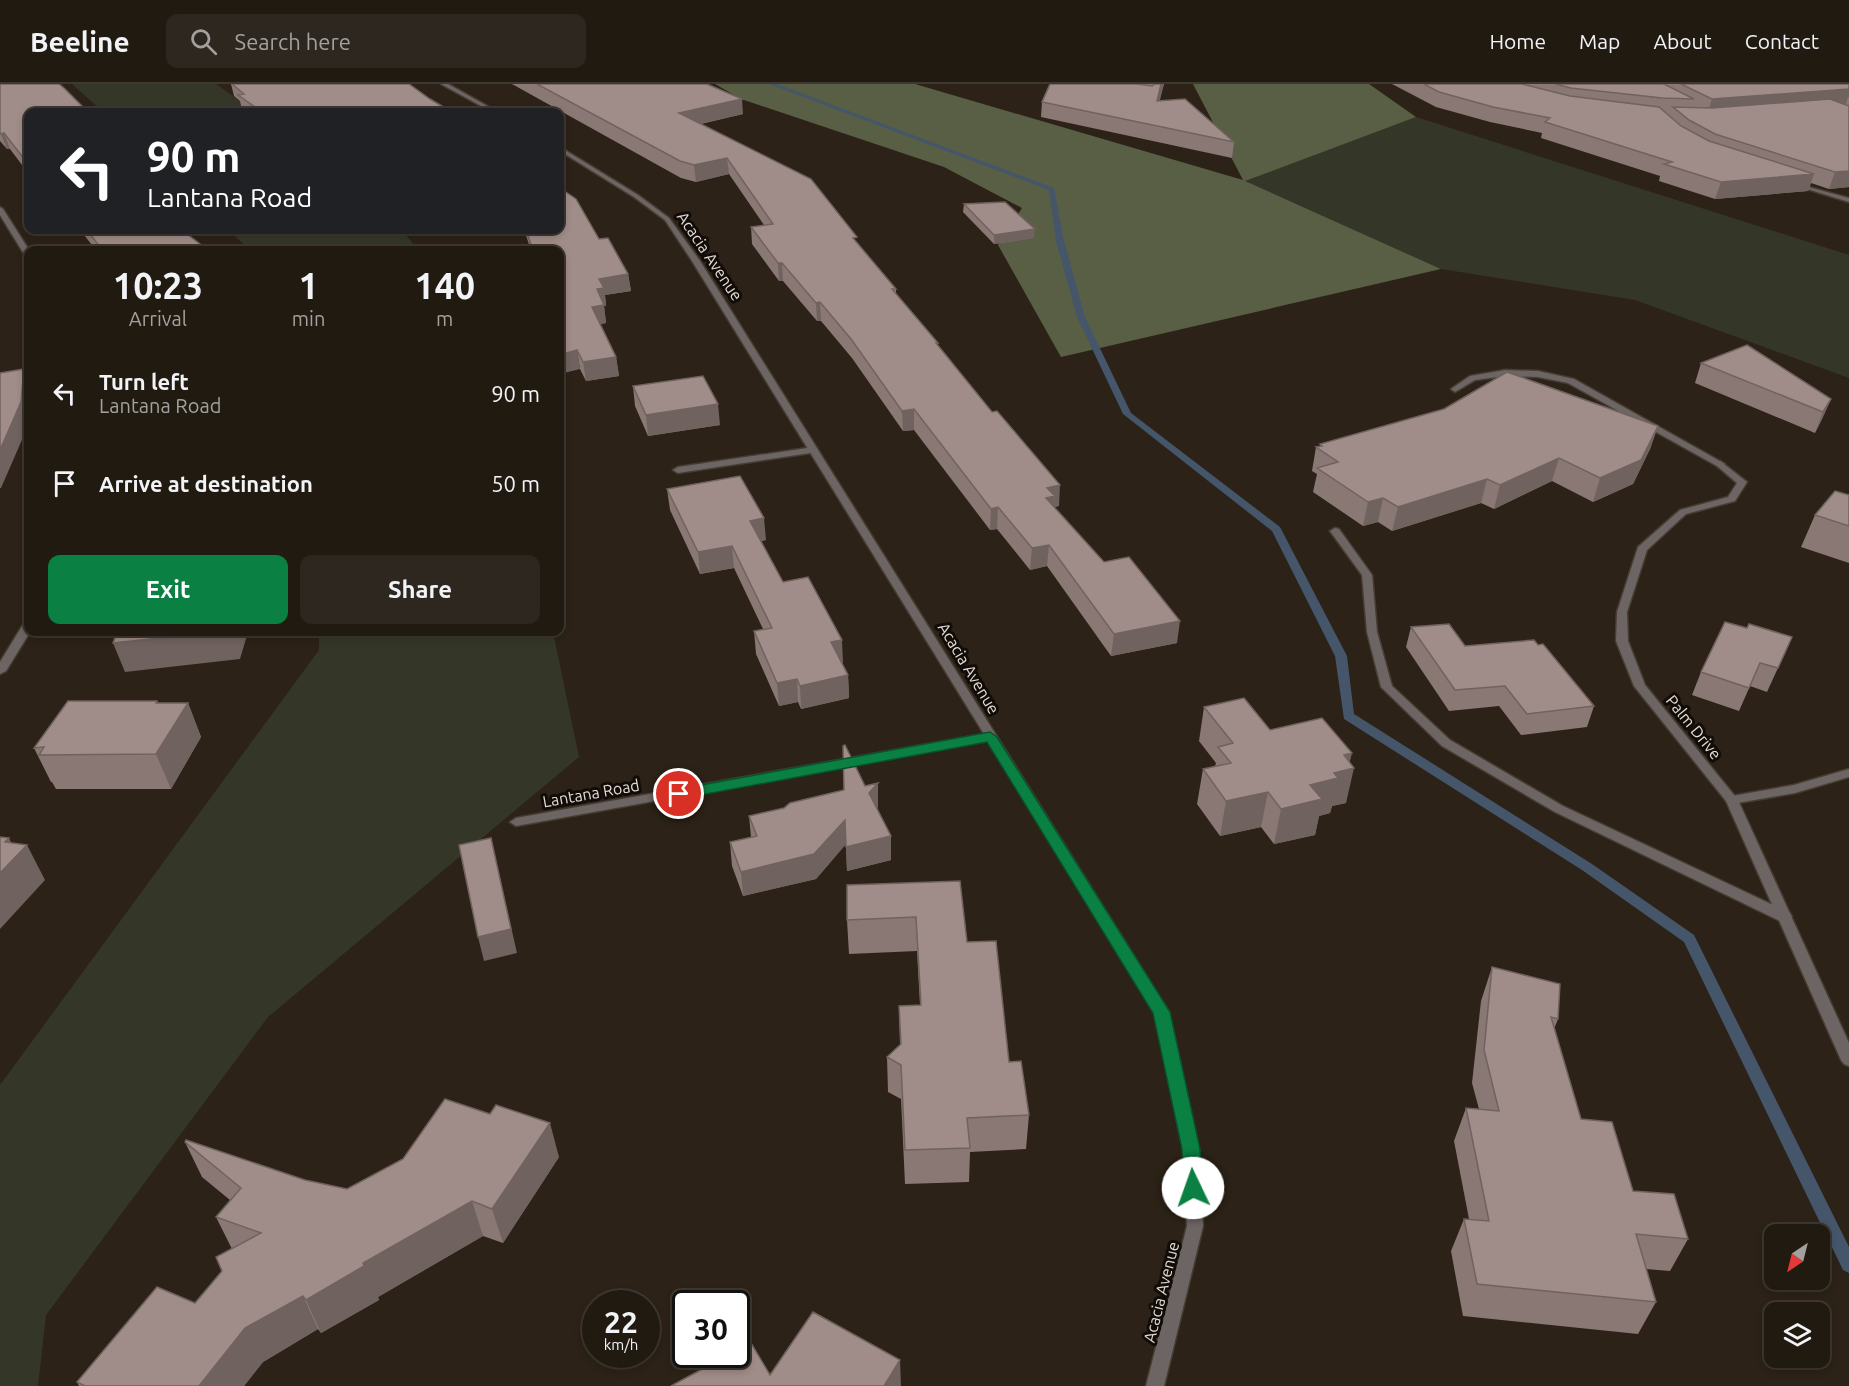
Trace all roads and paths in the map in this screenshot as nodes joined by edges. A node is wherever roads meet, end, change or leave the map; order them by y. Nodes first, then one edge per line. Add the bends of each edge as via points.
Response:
1 (444, 84) edge
2 (488, 108) edge
3 (564, 151) edge
4 (1784, 180) edge
5 (1849, 200) edge
6 (0, 209) edge
7 (24, 248) edge
8 (1455, 389) dead end
9 (814, 450) junction
10 (678, 470) dead end
11 (1335, 531) dead end
12 (24, 632) edge
13 (0, 671) edge
14 (990, 737) junction
15 (1849, 773) edge
16 (1732, 800) junction
17 (516, 822) dead end
18 (1785, 917) junction
19 (1849, 1059) edge
20 (1155, 1386) edge

1 - 2 street
3 - 9 street, Acacia Avenue via 667,219
4 - 5 street
6 - 7 street
8 - 16 street, Palm Drive via 1473,378 1505,373 1571,381 1720,464 1742,482 1732,499 1683,512 1642,549 1622,612 1622,641 1640,686
9 - 10 street
9 - 14 street, Acacia Avenue
11 - 18 street via 1367,575 1372,632 1387,687 1446,743 1559,808
12 - 13 street
14 - 17 street, Lantana Road
14 - 20 street, Acacia Avenue via 1161,1012 1191,1149 1195,1226
15 - 16 street via 1795,789
16 - 18 street, Palm Drive
18 - 19 street, Palm Drive

